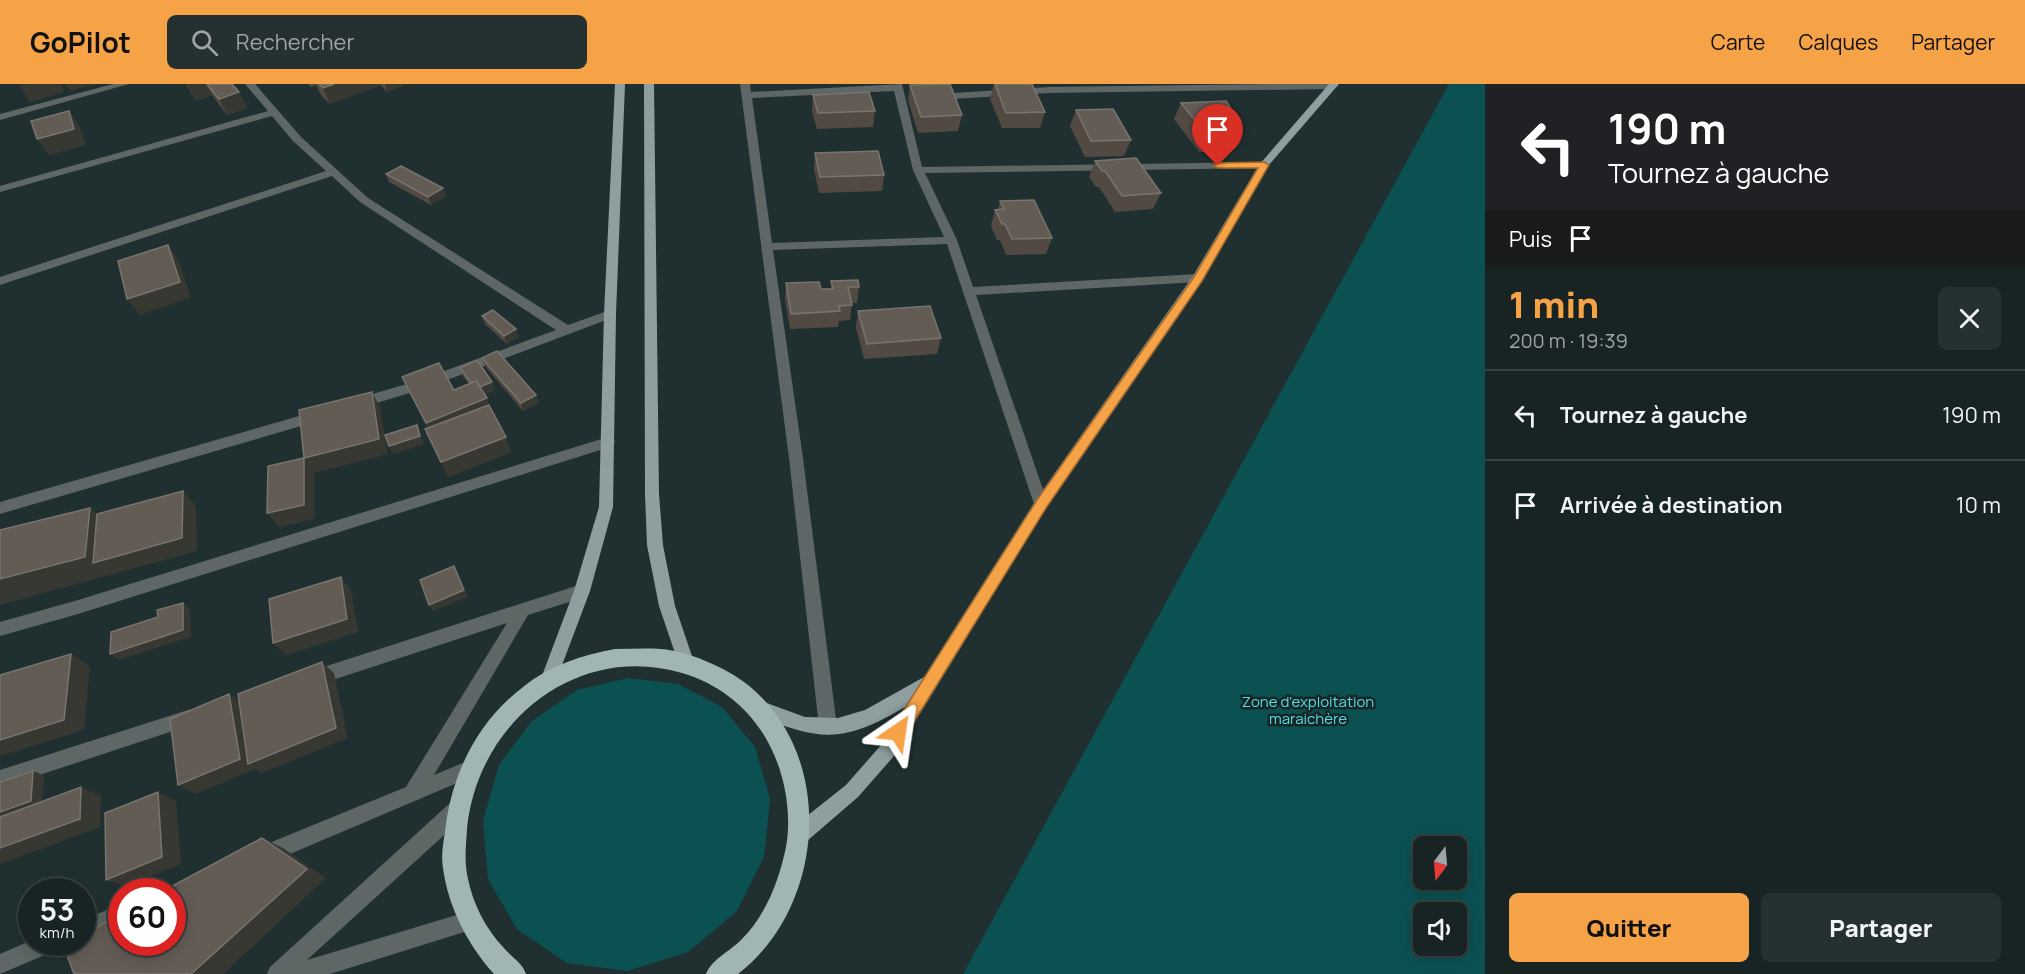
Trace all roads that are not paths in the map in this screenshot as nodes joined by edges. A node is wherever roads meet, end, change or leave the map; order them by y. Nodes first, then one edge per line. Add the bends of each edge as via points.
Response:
1 (124, 84) edge
2 (252, 84) edge
3 (620, 84) edge
4 (650, 84) edge
5 (1334, 85) edge
6 (1048, 87) edge
7 (746, 89) edge
8 (902, 93) edge
9 (923, 98) edge
10 (274, 112) junction
11 (0, 117) edge
12 (1264, 165) junction
13 (918, 171) junction
14 (333, 172) junction
15 (0, 189) edge
16 (951, 240) junction
17 (767, 247) junction
18 (1198, 278) junction
19 (0, 281) edge
20 (968, 291) junction
21 (610, 314) junction
22 (566, 330) junction
23 (608, 442) junction
24 (1041, 504) junction
25 (0, 508) edge
26 (582, 591) junction
27 (523, 610) junction
28 (0, 629) edge
29 (686, 662) junction
30 (548, 681) junction
31 (931, 681) junction
32 (296, 684) edge
33 (761, 709) junction
34 (205, 713) edge
35 (828, 727) junction
36 (470, 769) junction
37 (0, 779) edge
38 (412, 794) junction
39 (457, 810) junction
40 (800, 834) junction
41 (249, 861) edge
42 (470, 921) junction
43 (19, 956) edge
44 (0, 964) edge
45 (277, 974) edge
46 (296, 974) edge
47 (514, 974) edge
48 (718, 974) edge

1 - 11 street
2 - 10 street
3 - 21 main road
4 - 29 main road via 655,545 667,606
5 - 6 street
5 - 12 main road
6 - 9 street
7 - 8 street
7 - 17 street
8 - 13 street
10 - 14 street
10 - 15 street
12 - 13 street
12 - 18 main road
13 - 16 street
14 - 19 street
14 - 22 street via 364,200
16 - 17 street
16 - 20 street
17 - 35 street
18 - 20 street
18 - 24 main road
20 - 24 street
21 - 22 street
21 - 23 main road
22 - 25 street via 421,385
23 - 26 main road via 606,507
23 - 28 street
24 - 31 main road
26 - 27 street
26 - 30 main road
27 - 32 street
27 - 38 street
29 - 30 highway via 640,655 593,661
29 - 33 highway via 727,680
30 - 36 highway via 516,704 490,734
31 - 35 main road via 867,719
31 - 40 main road via 888,750 852,791
33 - 35 main road via 804,725
33 - 40 highway via 784,745 798,787
34 - 37 street
36 - 38 street
36 - 39 highway
38 - 41 street
39 - 42 highway via 454,866
39 - 45 street
40 - 48 highway via 786,892 752,947
42 - 46 street
42 - 47 highway via 504,967
43 - 44 street

